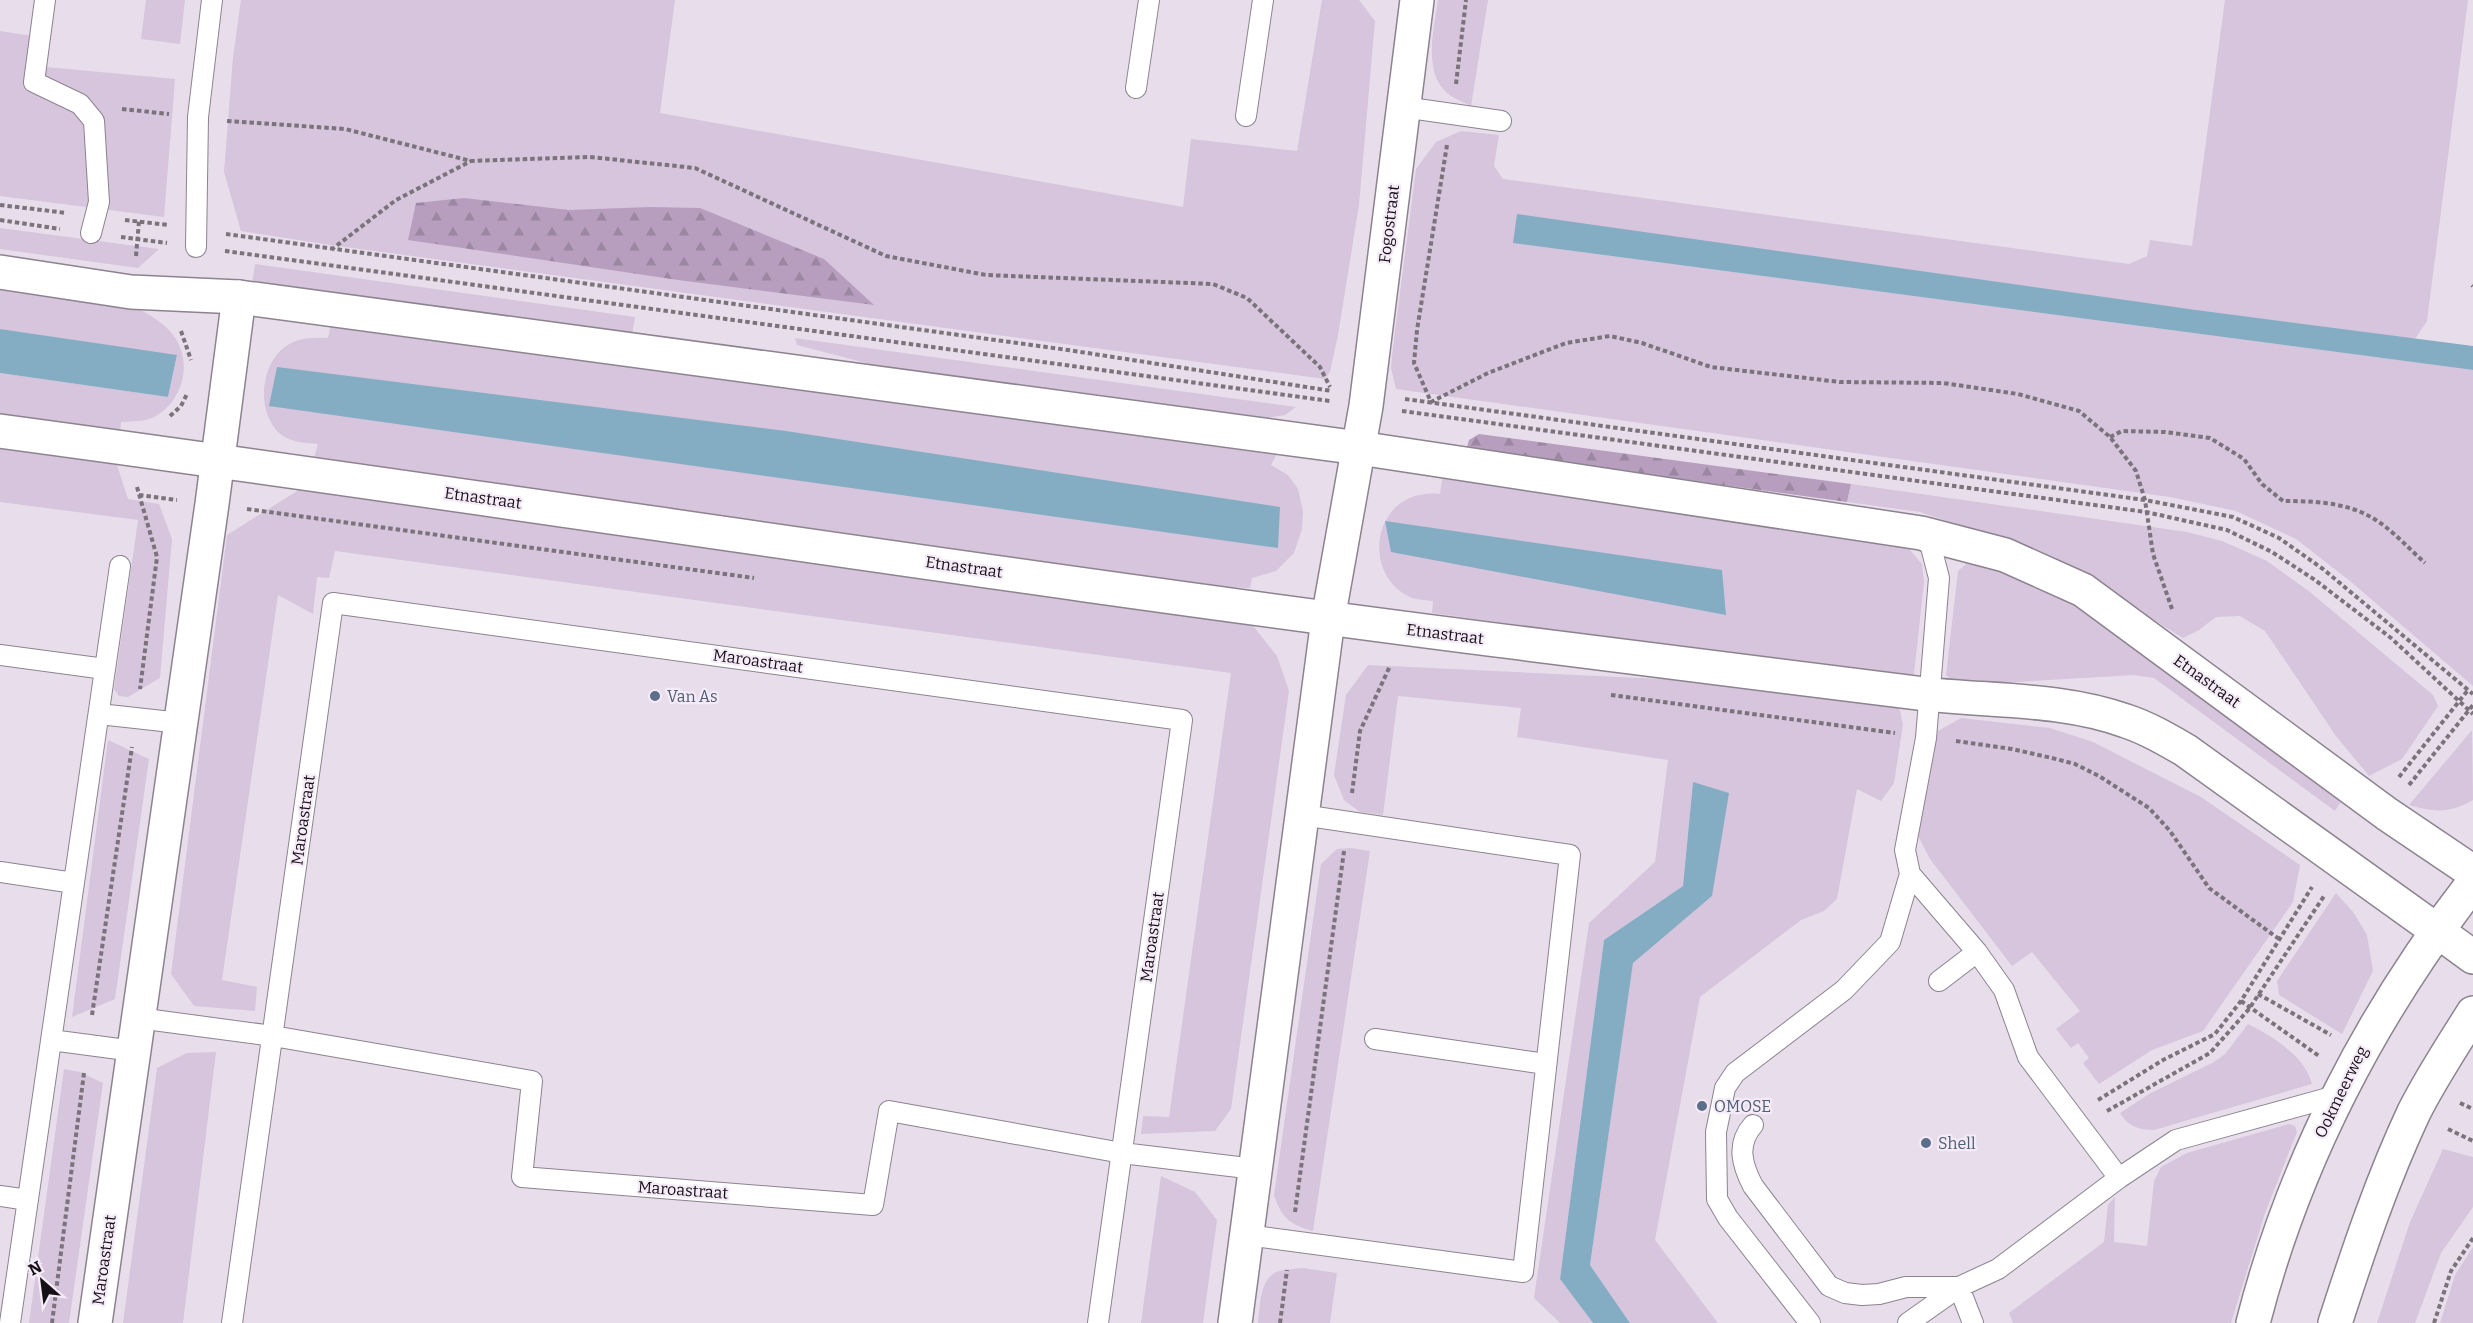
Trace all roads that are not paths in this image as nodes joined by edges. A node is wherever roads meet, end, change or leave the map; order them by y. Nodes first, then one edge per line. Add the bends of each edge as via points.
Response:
1 (45, 0) edge
2 (212, 0) edge
3 (1149, 0) edge
4 (1263, 0) edge
5 (1417, 0) edge
6 (1136, 88) dead end
7 (1403, 107) junction
8 (1246, 116) dead end
9 (1501, 121) dead end
10 (93, 225) road end
11 (196, 247) road end
12 (0, 272) edge
13 (239, 297) junction
14 (0, 431) edge
15 (1359, 448) junction
16 (218, 460) junction
17 (1921, 532) junction
18 (120, 566) dead end
19 (1328, 619) junction
20 (0, 655) edge
21 (105, 669) junction
22 (1929, 694) junction
23 (99, 714) junction
24 (181, 723) junction
25 (1302, 815) junction
26 (0, 872) edge
27 (2473, 872) edge
28 (1910, 874) junction
29 (74, 883) junction
30 (2473, 883) edge
31 (2436, 930) junction
32 (1977, 952) junction
33 (2473, 957) edge
34 (1939, 981) dead end
35 (2473, 1013) edge
36 (138, 1018) junction
37 (273, 1036) junction
38 (1375, 1039) dead end
39 (51, 1040) junction
40 (134, 1051) junction
41 (1546, 1064) junction
42 (2339, 1095) junction
43 (1753, 1125) dead end
44 (1122, 1153) junction
45 (1255, 1169) junction
46 (2119, 1178) junction
47 (0, 1196) edge
48 (28, 1200) junction
49 (1246, 1235) junction
50 (1959, 1287) junction
51 (10, 1323) edge
52 (95, 1323) edge
53 (232, 1323) edge
54 (1098, 1323) edge
55 (1235, 1323) edge
56 (1810, 1323) edge
57 (1908, 1323) edge
58 (1973, 1323) edge
59 (2253, 1323) edge
60 (2335, 1323) edge

1 - 10 lane via 34,82 80,104 94,121 99,202
2 - 11 lane via 198,117
3 - 6 lane
4 - 8 lane
5 - 7 street, Fogostraat
7 - 9 lane
7 - 15 street, Fogostraat
12 - 13 street, Etnastraat via 132,292
13 - 15 street, Etnastraat
13 - 16 street, Maroastraat
14 - 16 street, Etnastraat
15 - 17 street, Etnastraat
15 - 19 street, Fogostraat
16 - 19 street, Etnastraat
16 - 24 street, Maroastraat
17 - 22 lane via 1931,547 1939,578
17 - 27 street, Etnastraat via 2005,555 2083,590
18 - 21 lane
19 - 22 street, Etnastraat
19 - 25 street
20 - 21 lane
21 - 23 lane
22 - 28 lane via 1926,738 1905,850
22 - 31 street, Etnastraat via 2055,704 2124,720 2158,734
23 - 24 lane
23 - 29 lane
24 - 36 street, Maroastraat
25 - 41 lane via 1570,855
25 - 45 street
26 - 29 lane
28 - 32 lane
28 - 56 lane via 1890,942 1844,990 1735,1073 1725,1088 1716,1132 1717,1199
29 - 39 lane
30 - 31 street, Ookmeerweg
31 - 33 street, Etnastraat
31 - 42 street, Ookmeerweg via 2396,990
32 - 34 lane
32 - 46 lane via 2004,990 2028,1057
35 - 60 street via 2414,1113 2379,1197
36 - 37 lane, Maroastraat
36 - 40 street, Maroastraat
37 - 44 lane, Maroastraat via 532,1081 522,1177 873,1205 890,1111
37 - 44 lane, Maroastraat via 333,603 569,635 1182,720
37 - 53 lane, Maroastraat
38 - 41 lane
39 - 40 lane
39 - 48 lane
40 - 52 street, Maroastraat
41 - 49 lane via 1523,1272
42 - 46 lane via 2176,1140
42 - 59 street, Ookmeerweg via 2283,1222
43 - 50 lane via 1742,1147 1745,1170 1829,1286 1862,1295 1906,1287
44 - 45 lane, Maroastraat
44 - 54 lane, Maroastraat
45 - 49 street
46 - 50 lane via 1998,1269
47 - 48 lane
48 - 51 lane
49 - 55 street
50 - 57 lane
50 - 58 lane

